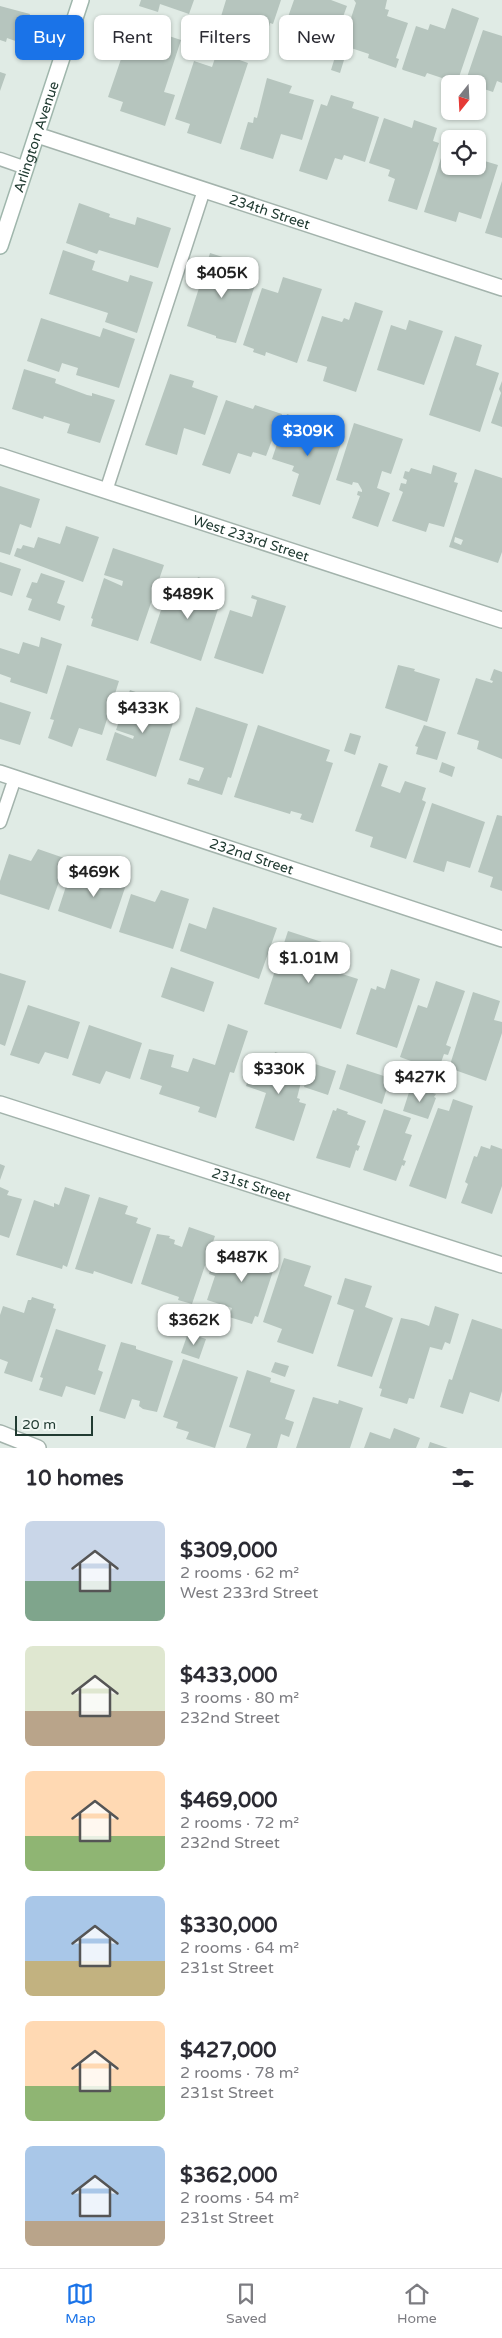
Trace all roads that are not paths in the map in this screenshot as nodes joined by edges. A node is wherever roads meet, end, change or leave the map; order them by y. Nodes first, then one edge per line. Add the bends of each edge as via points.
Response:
1 (81, 0) edge
2 (37, 135) junction
3 (0, 159) edge
4 (26, 168) junction
5 (204, 190) junction
6 (0, 246) edge
7 (502, 288) edge
8 (0, 456) edge
9 (106, 491) junction
10 (502, 620) edge
11 (0, 773) edge
12 (15, 778) junction
13 (0, 822) edge
14 (502, 939) edge
15 (0, 1104) edge
16 (502, 1266) edge
17 (0, 1434) edge
18 (38, 1448) edge

1 - 2 street, Arlington Avenue
2 - 4 street, Arlington Avenue
2 - 5 street, 234th Street
3 - 4 lane
4 - 6 street, Arlington Avenue
5 - 7 street, 234th Street
5 - 9 lane
8 - 9 street, West 233rd Street
9 - 10 street, West 233rd Street
11 - 12 street, 232nd Street
12 - 13 lane
12 - 14 street, 232nd Street
15 - 16 street, 231st Street
17 - 18 street

